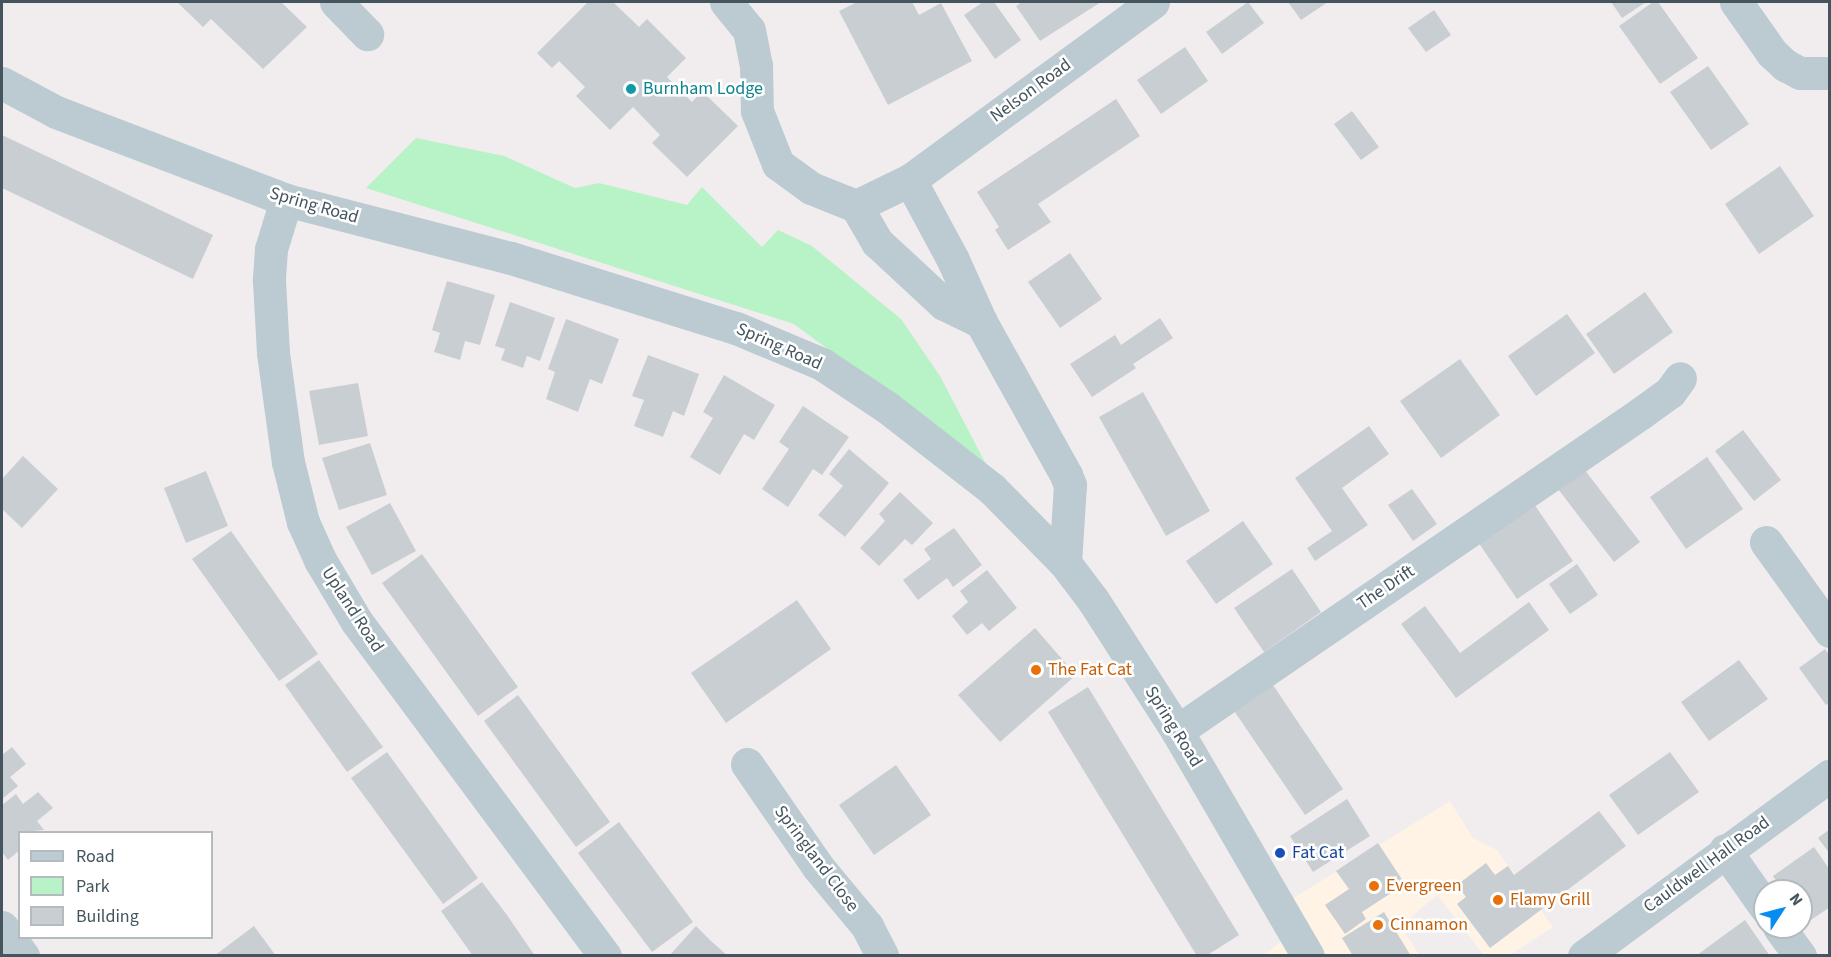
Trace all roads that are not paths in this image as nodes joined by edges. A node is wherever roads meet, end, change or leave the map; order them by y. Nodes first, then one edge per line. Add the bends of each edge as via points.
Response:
1 (336, 2) edge
2 (726, 2) edge
3 (1153, 2) edge
4 (1736, 2) edge
5 (367, 34) dead end
6 (1830, 73) edge
7 (2, 83) edge
8 (910, 180) junction
9 (286, 200) junction
10 (856, 206) junction
11 (981, 322) junction
12 (1680, 378) dead end
13 (1766, 542) dead end
14 (1065, 563) junction
15 (1830, 631) edge
16 (1177, 731) junction
17 (747, 764) dead end
18 (1830, 775) edge
19 (1725, 850) junction
20 (1753, 890) edge
21 (2, 927) edge
22 (1788, 939) edge
23 (23, 956) edge
24 (604, 956) edge
25 (882, 956) edge
26 (1308, 956) edge
27 (1584, 956) edge
28 (1800, 956) edge

1 - 5 street
2 - 10 street via 749,30 756,65 757,111 778,164 811,188
3 - 8 street, Nelson Road
4 - 6 street via 1785,65 1800,74
7 - 9 street, Spring Road via 56,112
8 - 10 street, Nelson Road
8 - 11 street
9 - 14 street, Spring Road via 511,258 736,328 822,364 888,408 992,489
9 - 24 street, Upland Road via 271,249 273,353 288,462 303,522 320,560 357,622
10 - 11 street via 877,242 944,304
11 - 14 street via 1070,485
12 - 16 street, The Drift via 1671,392
13 - 15 street
14 - 16 street, Spring Road
16 - 26 street, Spring Road
17 - 25 street, Springland Close via 818,867 867,926
18 - 19 street, Cauldwell Hall Road
19 - 20 street
19 - 27 street, Cauldwell Hall Road
21 - 23 street
22 - 28 street

